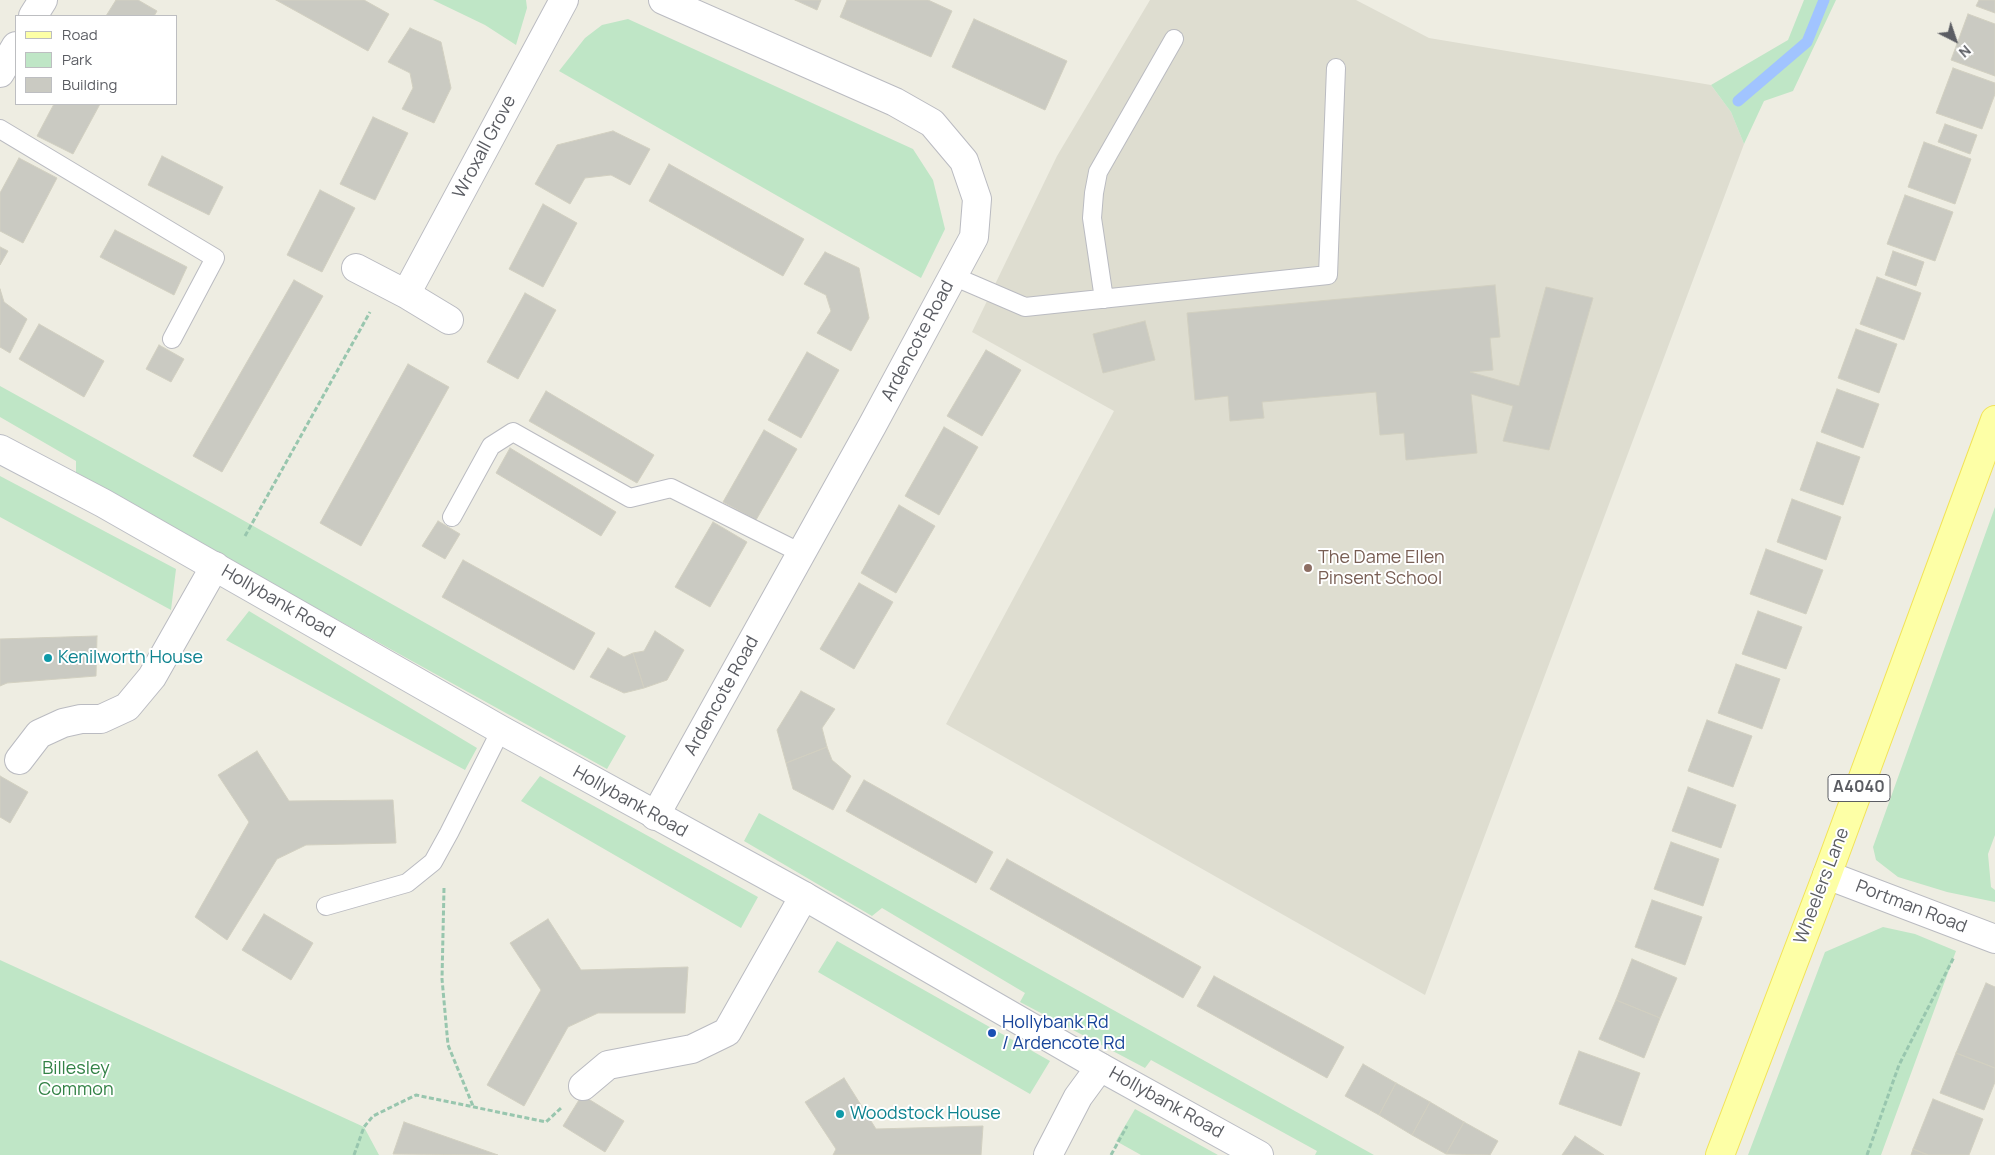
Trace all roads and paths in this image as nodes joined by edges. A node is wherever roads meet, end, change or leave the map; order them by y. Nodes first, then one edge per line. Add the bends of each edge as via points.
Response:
1 (43, 0) edge
2 (564, 0) edge
3 (663, 0) edge
4 (34, 15) edge
5 (1174, 39) dead end
6 (15, 48) edge
7 (1336, 68) dead end
8 (0, 73) edge
9 (0, 129) edge
10 (356, 268) dead end
11 (953, 276) junction
12 (396, 289) junction
13 (1104, 299) junction
14 (450, 320) dead end
15 (172, 340) dead end
16 (1995, 420) edge
17 (0, 449) edge
18 (452, 517) dead end
19 (245, 536) dead end
20 (800, 553) junction
21 (215, 566) junction
22 (501, 730) junction
23 (19, 760) dead end
24 (655, 816) junction
25 (433, 862) junction
26 (1827, 875) junction
27 (804, 896) junction
28 (326, 906) dead end
29 (1968, 929) junction
30 (1995, 939) edge
31 (1100, 1067) junction
32 (583, 1086) joint
33 (473, 1107) junction
34 (1127, 1126) dead end
35 (354, 1155) edge
36 (1048, 1155) edge
37 (1111, 1155) edge
38 (1259, 1155) edge
39 (1720, 1155) edge
40 (1867, 1155) edge

1 - 4 street
2 - 12 street, Wroxall Grove
3 - 11 street, Ardencote Road via 895,102 932,123 964,161 977,199 974,237
5 - 13 lane via 1098,172 1092,218
6 - 8 street
7 - 13 lane via 1328,275
9 - 15 lane via 215,258
10 - 12 street
11 - 13 lane via 1025,307
11 - 20 street, Ardencote Road
12 - 14 street
12 - 19 path
16 - 26 main road, Wheelers Lane / A4040
17 - 21 street, Hollybank Road
18 - 20 lane via 491,446 513,432 630,498 671,488
20 - 24 street, Ardencote Road
21 - 22 street, Hollybank Road
21 - 23 street via 152,677 127,707 101,719 63,722 39,734
22 - 24 street, Hollybank Road
22 - 25 lane
24 - 27 street, Hollybank Road
25 - 28 lane via 407,883
25 - 33 path via 444,890 442,979 448,1045
26 - 29 street, Portman Road
26 - 39 main road, Wheelers Lane / A4040
27 - 31 street, Hollybank Road
27 - 32 street via 727,1032 692,1049 608,1065
29 - 30 street, Portman Road
29 - 40 path via 1899,1065
31 - 36 street via 1078,1097
31 - 38 street, Hollybank Road
32 - 33 path via 546,1122
33 - 35 path via 416,1095 373,1116 364,1127
34 - 37 path

